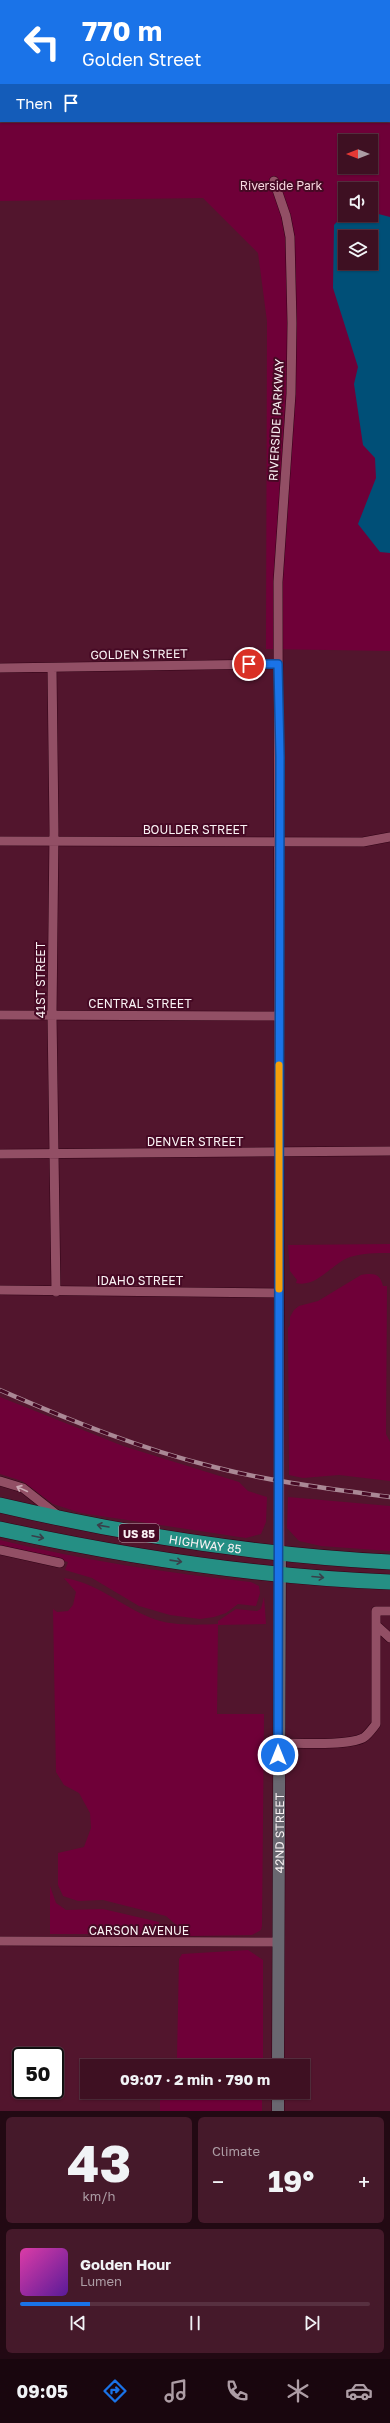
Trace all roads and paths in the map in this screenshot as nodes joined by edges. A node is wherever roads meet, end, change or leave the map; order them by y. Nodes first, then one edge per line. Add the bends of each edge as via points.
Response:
1 (274, 181) dead end
2 (278, 664) junction
3 (0, 668) edge
4 (52, 668) junction
5 (390, 837) edge
6 (0, 841) edge
7 (54, 841) junction
8 (280, 841) junction
9 (0, 1015) edge
10 (52, 1015) junction
11 (279, 1016) junction
12 (390, 1151) edge
13 (54, 1153) junction
14 (278, 1153) junction
15 (0, 1154) edge
16 (0, 1290) edge
17 (56, 1292) junction
18 (279, 1293) junction
19 (0, 1481) edge
20 (0, 1505) edge
21 (64, 1519) junction
22 (0, 1529) edge
23 (0, 1550) edge
24 (280, 1553) junction
25 (390, 1562) edge
26 (60, 1563) dead end
27 (280, 1574) junction
28 (390, 1582) edge
29 (390, 1611) edge
30 (376, 1625) junction
31 (390, 1638) edge
32 (279, 1743) junction
33 (0, 1941) edge
34 (278, 1942) junction
35 (278, 2059) edge
36 (278, 2099) edge
37 (278, 2111) edge

1 - 2 street, RIVERSIDE PARKWAY via 286,216 290,238 292,319 291,394 278,582
2 - 4 street, GOLDEN STREET
2 - 8 street, 42ND STREET
3 - 4 street, GOLDEN STREET
4 - 7 street, 41ST STREET
5 - 8 street, BOULDER STREET via 363,842
6 - 7 street, BOULDER STREET
7 - 8 street, BOULDER STREET
7 - 10 street, 41ST STREET
8 - 11 street, 42ND STREET
9 - 10 street, CENTRAL STREET
10 - 11 street, CENTRAL STREET
10 - 13 street, 41ST STREET
11 - 14 street, 42ND STREET
12 - 14 street, DENVER STREET
13 - 14 street, DENVER STREET
13 - 15 street, DENVER STREET
13 - 17 street, 41ST STREET
14 - 18 street, 42ND STREET
16 - 17 street, IDAHO STREET
17 - 18 street, IDAHO STREET
18 - 24 street, 42ND STREET
21 -> 19 street via 23,1488
20 - 21 highway, HIGHWAY 85 / US 85
24 -> 21 highway, HIGHWAY 85 / US 85 via 189,1541
22 -> 27 highway, HIGHWAY 85 / US 85 via 137,1556
23 - 26 street
24 - 25 highway, HIGHWAY 85 / US 85
24 - 27 main road, 42ND STREET
27 -> 28 highway, HIGHWAY 85 / US 85
27 - 32 main road, 42ND STREET
29 - 30 street via 376,1611
30 - 31 street
30 - 32 street via 376,1724 363,1737 352,1741
32 - 34 main road, 42ND STREET
33 - 34 street, CARSON AVENUE
34 - 35 main road, 42ND STREET
36 - 37 main road

